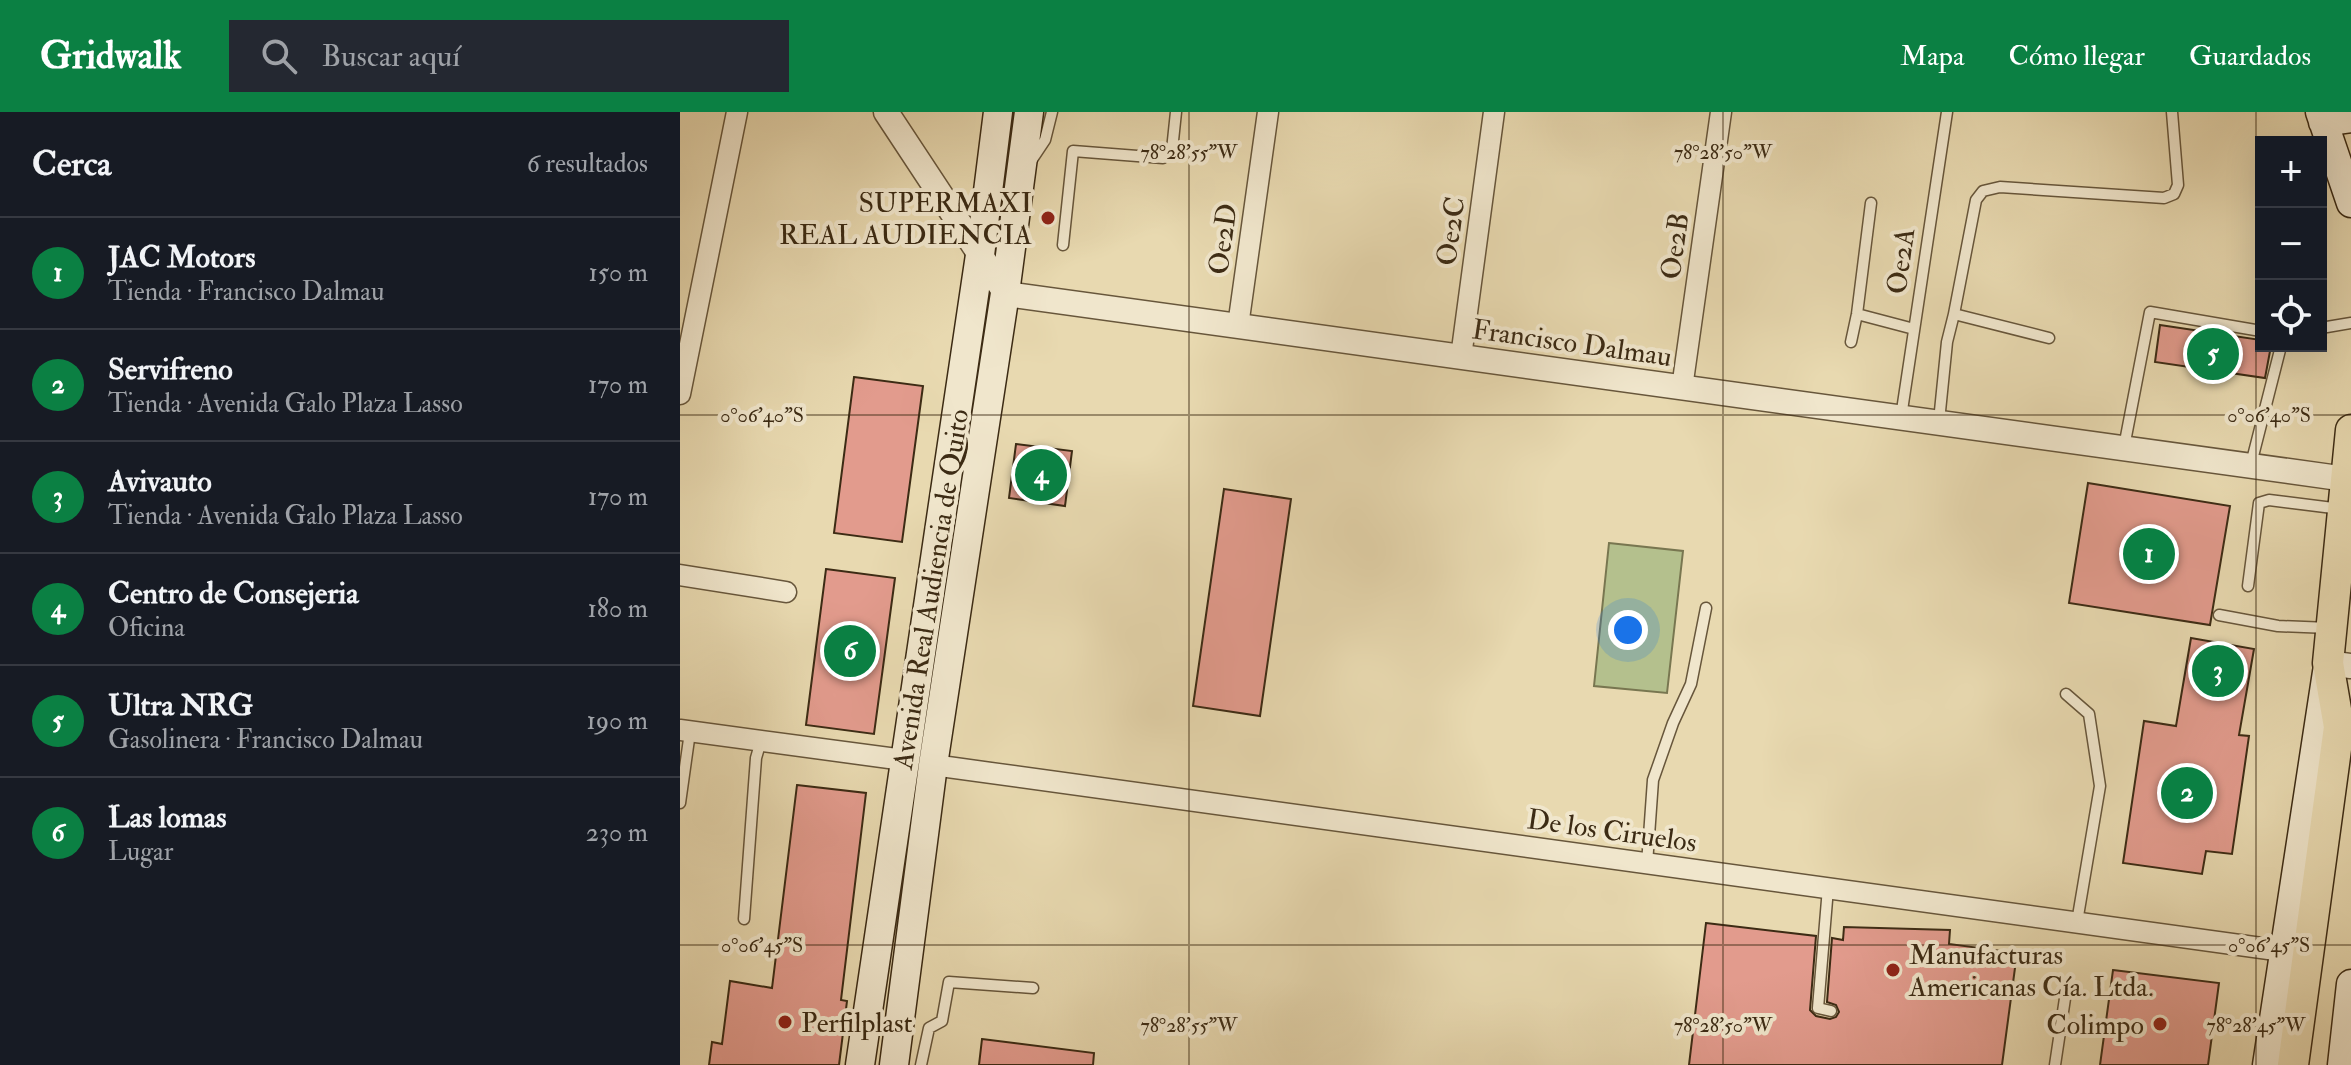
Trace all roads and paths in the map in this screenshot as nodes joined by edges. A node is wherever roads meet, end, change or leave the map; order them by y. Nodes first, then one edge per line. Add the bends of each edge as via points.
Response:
1 (737, 112) edge
2 (886, 112) edge
3 (998, 112) edge
4 (1029, 112) edge
5 (1052, 112) edge
6 (1176, 112) edge
7 (1268, 112) edge
8 (1494, 112) edge
9 (1721, 112) edge
10 (1947, 112) edge
11 (2172, 112) edge
12 (2321, 117) edge
13 (2351, 118) edge
14 (1022, 171) junction
15 (1871, 203) dead end
16 (2351, 203) edge
17 (1063, 245) dead end
18 (980, 255) junction
19 (1005, 293) junction
20 (1857, 314) junction
21 (1954, 314) junction
22 (2351, 323) edge
23 (1238, 326) junction
24 (2327, 327) edge
25 (1914, 329) junction
26 (2255, 330) edge
27 (2049, 338) dead end
28 (1851, 342) dead end
29 (2280, 352) edge
30 (1461, 357) junction
31 (1682, 388) junction
32 (680, 394) edge
33 (1901, 417) junction
34 (1939, 423) junction
35 (2351, 430) edge
36 (2124, 448) junction
37 (2251, 466) junction
38 (2346, 479) junction
39 (2343, 509) junction
40 (680, 575) edge
41 (2248, 586) dead end
42 (786, 592) dead end
43 (1706, 608) dead end
44 (2219, 615) dead end
45 (2331, 628) junction
46 (2340, 664) edge
47 (2066, 694) dead end
48 (685, 731) edge
49 (761, 741) junction
50 (904, 760) junction
51 (933, 765) junction
52 (2351, 783) edge
53 (680, 803) edge
54 (1647, 864) junction
55 (1828, 888) junction
56 (744, 919) dead end
57 (2077, 922) junction
58 (2283, 951) junction
59 (2351, 984) edge
60 (2067, 985) dead end
61 (1033, 988) dead end
62 (1831, 1011) dead end
63 (860, 1065) edge
64 (894, 1065) edge
65 (921, 1065) edge
66 (2055, 1065) edge
67 (2267, 1065) edge
68 (2293, 1065) edge
69 (2310, 1065) edge
70 (2342, 1065) edge

1 - 32 street
2 - 18 street
3 - 18 main road, Avenida Real Audiencia de Quito
4 - 14 main road, Avenida Real Audiencia de Quito
5 - 14 lane via 1045,140
6 - 17 lane via 1172,150 1163,158 1073,151
7 - 23 street, Oe2D
8 - 30 street, Oe2C
9 - 31 street, Oe2B
10 - 25 lane, Oe2A
11 - 21 lane via 2178,185 2174,194 2164,198 2000,187 1983,191 1976,200
12 - 13 main road
12 - 16 main road
14 - 19 main road, Avenida Real Audiencia de Quito
15 - 20 lane
18 - 19 street
18 - 50 main road, Avenida Real Audiencia de Quito
19 - 23 street, Francisco Dalmau
19 - 51 main road, Avenida Real Audiencia de Quito
20 - 25 lane
20 - 28 lane
21 - 27 lane
21 - 34 lane
22 - 24 lane
23 - 30 street, Francisco Dalmau
25 - 33 lane, Oe2A
26 - 36 lane via 2150,312
29 - 37 lane
30 - 31 street, Francisco Dalmau
31 - 33 street, Francisco Dalmau
33 - 34 street, Francisco Dalmau
34 - 36 street, Francisco Dalmau
35 - 38 main road
36 - 37 street, Francisco Dalmau
37 - 38 street, Francisco Dalmau
38 - 39 main road
39 - 41 lane via 2259,503
39 - 45 main road
40 - 42 street
43 - 54 lane via 1691,684 1653,780
44 - 45 lane via 2278,626
45 - 46 main road
46 - 58 main road
46 - 68 main road via 2339,727
47 - 57 lane via 2089,714 2100,786
48 - 49 street
48 - 53 lane
49 - 50 street
49 - 56 lane
50 - 63 main road, Avenida Real Audiencia de Quito
51 - 54 street, De los Ciruelos
51 - 64 main road, Avenida Real Audiencia de Quito
52 - 69 main road
54 - 55 street, De los Ciruelos
55 - 57 street, De los Ciruelos
55 - 62 lane via 1818,1008
57 - 58 street, De los Ciruelos
58 - 67 main road
59 - 70 main road
60 - 66 lane
61 - 65 lane via 949,982 942,1021 929,1028

